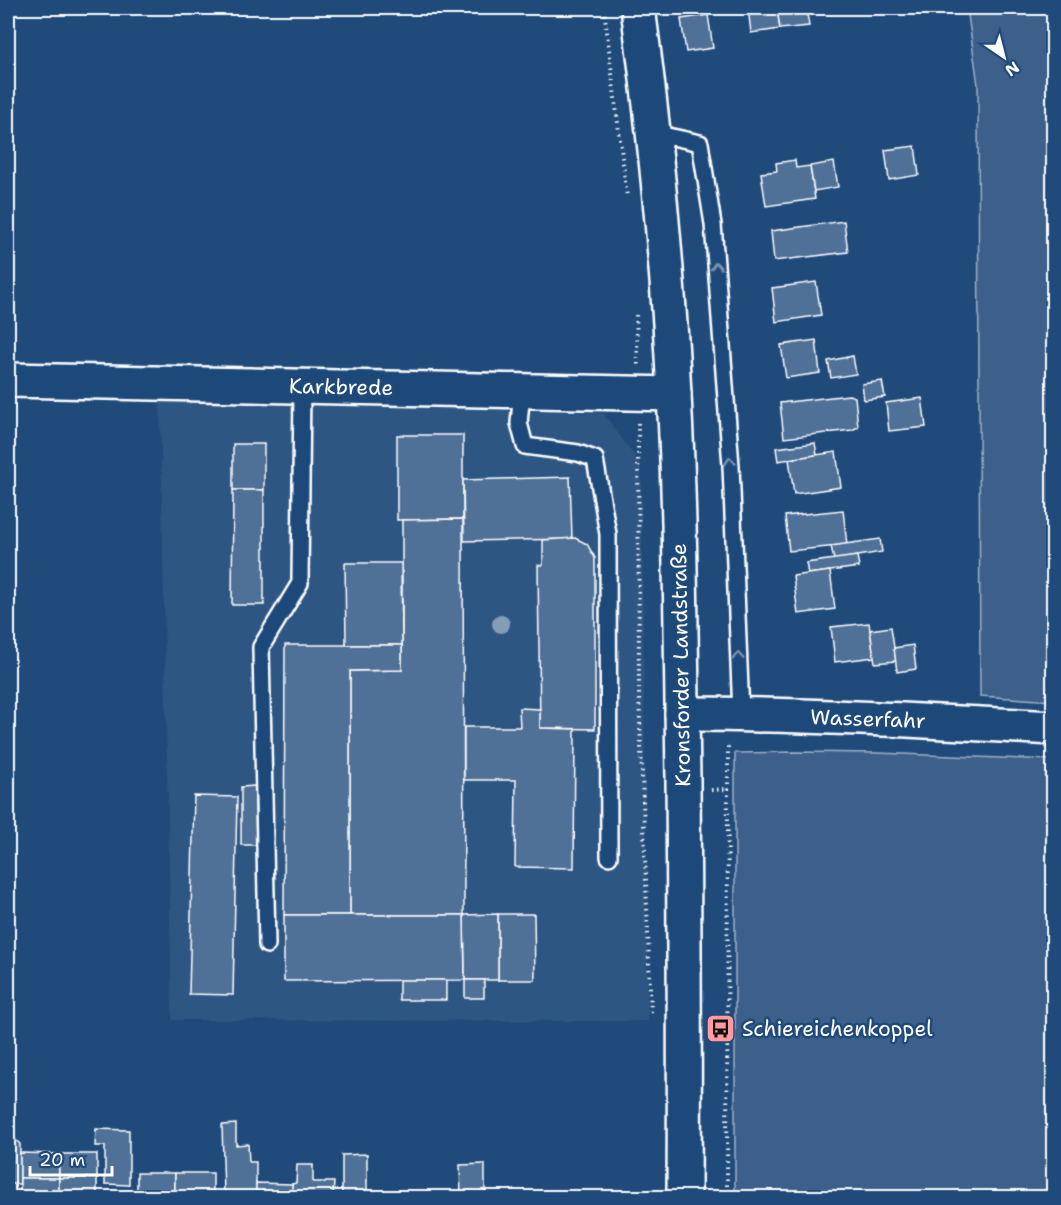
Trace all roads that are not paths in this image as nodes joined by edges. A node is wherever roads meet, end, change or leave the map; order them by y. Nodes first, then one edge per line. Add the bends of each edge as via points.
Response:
1 (638, 8) edge
2 (654, 133) junction
3 (8, 380) edge
4 (302, 386) junction
5 (522, 391) junction
6 (674, 394) junction
7 (682, 714) junction
8 (738, 727) junction
9 (1053, 728) edge
10 (609, 857) dead end
11 (267, 945) dead end
12 (684, 1197) edge

1 - 2 main road, Kronsforder Landstraße
2 - 6 main road, Kronsforder Landstraße
8 -> 2 lane via 731,466 713,224 700,143
3 - 4 main road, Karkbrede
4 - 5 main road, Karkbrede
4 - 11 lane via 300,583 261,647
5 - 6 main road, Karkbrede
5 - 10 lane via 519,423 525,446 595,459 608,534
6 - 7 main road, Kronsforder Landstraße
7 - 8 main road, Wasserfahr
7 - 12 main road, Kronsforder Landstraße
8 - 9 main road, Wasserfahr via 887,719

